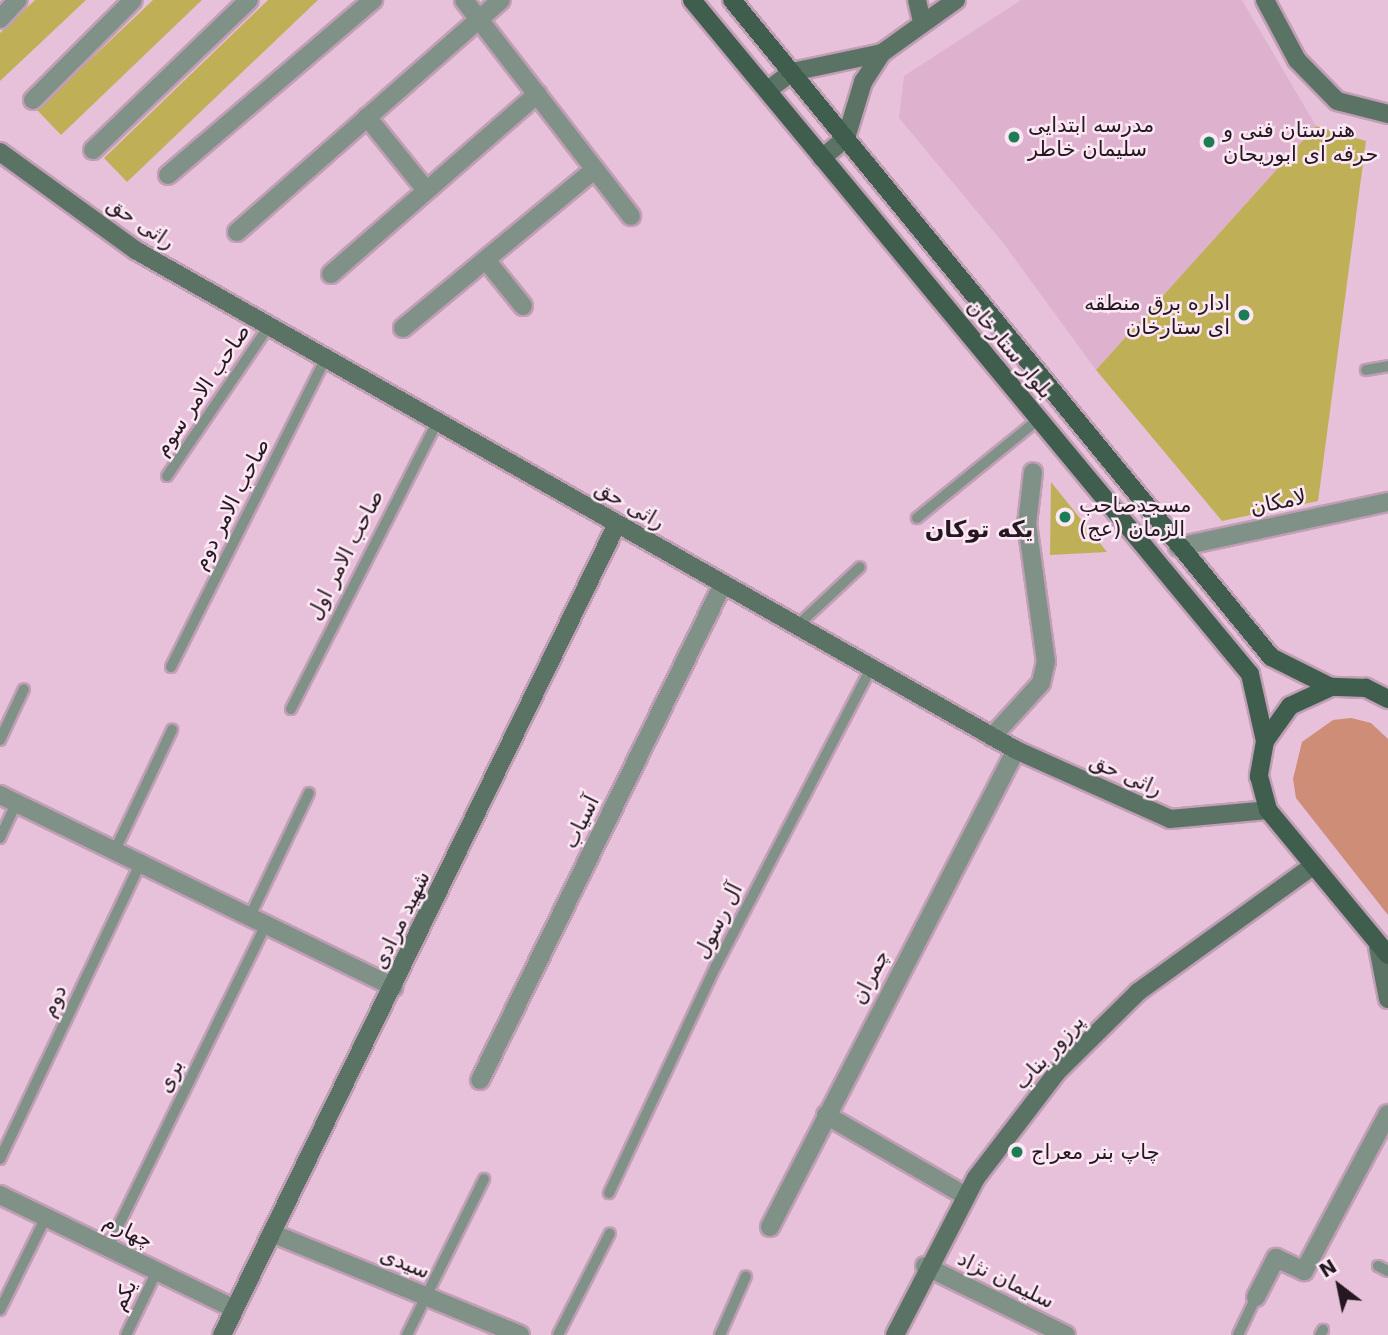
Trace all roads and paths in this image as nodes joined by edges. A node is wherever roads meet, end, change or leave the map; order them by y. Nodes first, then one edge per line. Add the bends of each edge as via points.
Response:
1 (18, 0) edge
2 (133, 0) edge
3 (249, 0) edge
4 (373, 0) edge
5 (464, 0) edge
6 (501, 0) edge
7 (692, 0) edge
8 (732, 0) edge
9 (918, 0) edge
10 (956, 0) edge
11 (1265, 0) edge
12 (0, 19) edge
13 (479, 19) junction
14 (922, 22) junction
15 (881, 53) junction
16 (792, 72) junction
17 (768, 90) junction
18 (537, 94) junction
19 (33, 100) dead end
20 (1388, 114) edge
21 (368, 117) junction
22 (846, 138) junction
23 (93, 150) dead end
24 (0, 152) edge
25 (822, 158) junction
26 (595, 169) junction
27 (168, 174) dead end
28 (426, 190) junction
29 (631, 216) dead end
30 (237, 232) dead end
31 (485, 260) junction
32 (331, 274) dead end
33 (523, 306) dead end
34 (269, 326) junction
35 (403, 328) dead end
36 (326, 358) junction
37 (1388, 366) edge
38 (1366, 370) dead end
39 (1039, 419) junction
40 (437, 422) junction
41 (1033, 472) dead end
42 (167, 475) dead end
43 (1388, 502) edge
44 (917, 519) dead end
45 (617, 524) junction
46 (1178, 547) junction
47 (860, 567) dead end
48 (723, 584) junction
49 (797, 626) junction
50 (171, 667) dead end
51 (870, 670) junction
52 (1331, 687) junction
53 (24, 690) dead end
54 (1388, 699) edge
55 (291, 709) dead end
56 (173, 730) dead end
57 (992, 737) junction
58 (0, 740) edge
59 (1265, 741) junction
60 (1016, 750) junction
61 (309, 793) dead end
62 (0, 795) edge
63 (17, 802) junction
64 (1268, 810) junction
65 (0, 838) edge
66 (116, 848) junction
67 (142, 860) junction
68 (1313, 866) junction
69 (259, 918) junction
70 (1383, 951) edge
71 (394, 987) junction
72 (1388, 999) edge
73 (480, 1080) dead end
74 (1388, 1114) edge
75 (826, 1115) junction
76 (0, 1159) edge
77 (484, 1179) dead end
78 (608, 1194) dead end
79 (0, 1195) edge
80 (966, 1196) junction
81 (46, 1217) junction
82 (770, 1227) dead end
83 (610, 1233) dead end
84 (274, 1234) junction
85 (108, 1247) junction
86 (926, 1266) junction
87 (157, 1271) junction
88 (746, 1276) dead end
89 (426, 1296) junction
90 (1256, 1297) joint
91 (235, 1309) junction
92 (0, 1311) edge
93 (126, 1335) edge
94 (222, 1335) edge
95 (407, 1335) edge
96 (520, 1335) edge
97 (558, 1335) edge
98 (720, 1335) edge
99 (895, 1335) edge
100 (1066, 1335) edge
101 (1238, 1335) edge

1 - 12 street
2 - 19 street
3 - 23 street
4 - 27 street
5 - 13 street
6 - 13 street
7 - 17 main road, بلوار ستارخان
8 - 16 main road, بلوار ستارخان
9 - 14 main road
10 - 14 main road
11 - 20 main road via 1297,60 1338,101
13 - 18 street
13 - 21 street
14 - 15 main road
15 - 16 main road
15 - 22 main road via 863,82
16 - 17 main road
16 - 22 main road, بلوار ستارخان
17 - 25 main road, بلوار ستارخان
18 - 26 street
18 - 28 street
21 - 28 street
21 - 30 street
22 - 25 main road
22 - 46 main road, بلوار ستارخان
24 - 34 main road, راثی حق via 137,251
25 - 39 main road, بلوار ستارخان
26 - 29 street
26 - 31 street
28 - 32 street
31 - 33 street
31 - 35 street
34 - 36 main road, راثی حق
34 - 42 lane, صاحب الامر سوم
36 - 40 main road, راثی حق
36 - 50 lane, صاحب الامر دوم
37 - 38 lane
39 - 44 lane
39 - 59 main road, بلوار ستارخان via 1250,674
40 - 45 main road, راثی حق
40 - 55 lane, صاحب الامر اول
41 - 57 street via 1027,524 1046,662 1041,683
43 - 46 street, لامکان
45 - 48 main road, راثی حق
45 - 71 main road, شهید مرادی
46 - 52 main road, بلوار ستارخان via 1271,657
47 - 49 lane
48 - 49 main road, راثی حق
48 - 73 street, آسیاب
49 - 51 main road, راثی حق
51 - 57 main road, راثی حق
51 - 78 lane, آل رسول via 716,966
52 - 54 main road via 1366,688
52 - 59 main road via 1290,706
53 - 58 lane
56 - 66 lane
57 - 60 main road, راثی حق
59 - 64 main road via 1259,776
60 - 64 main road, راثی حق via 1170,819
60 - 75 street, چمران
61 - 69 lane, بری
62 - 63 street
63 - 65 lane
63 - 66 street
64 - 68 main road
66 - 67 street
67 - 69 street
67 - 76 lane, دوم
68 - 70 main road
68 - 80 main road, پرزور بناب via 1138,992 1057,1072
69 - 71 street
69 - 85 lane, بری
70 - 72 main road
71 - 84 main road, شهید مرادی
74 - 90 street via 1304,1272 1276,1258
75 - 80 street
75 - 82 street, چمران
77 - 89 lane
79 - 81 street, چهارم
80 - 86 main road, پرزور بناب
81 - 85 street, چهارم
81 - 92 lane
83 - 97 lane
84 - 89 street, سیدی
84 - 91 main road, شهید مرادی
85 - 87 street, چهارم
86 - 99 main road, پرزور بناب
86 - 100 street, سلیمان نژاد
87 - 91 street, چهارم
87 - 93 lane, یکم
88 - 98 lane
89 - 95 lane
89 - 96 street, سیدی
90 - 101 lane
91 - 94 main road, شهید مرادی

